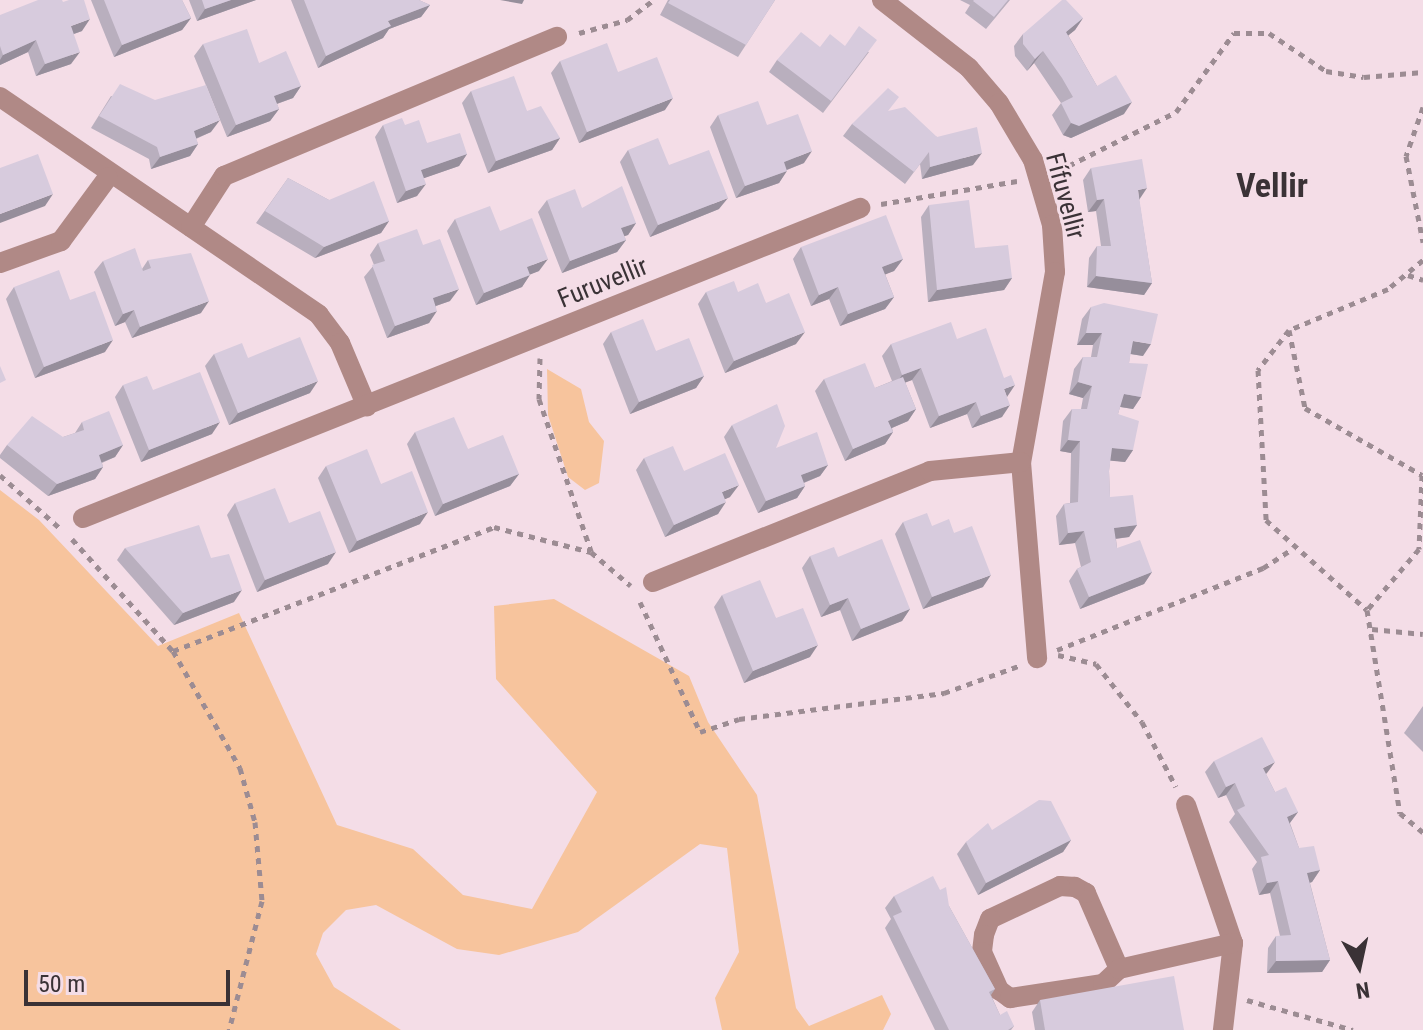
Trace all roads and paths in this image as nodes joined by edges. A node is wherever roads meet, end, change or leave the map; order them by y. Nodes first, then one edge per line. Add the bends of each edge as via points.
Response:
1 (654, 0) edge
2 (882, 0) edge
3 (557, 37) joint
4 (1423, 72) edge
5 (0, 97) edge
6 (1423, 107) edge
7 (108, 177) junction
8 (1038, 177) junction
9 (860, 208) joint
10 (191, 227) junction
11 (1423, 242) edge
12 (1423, 260) edge
13 (0, 263) edge
14 (1408, 275) junction
15 (1423, 280) edge
16 (1289, 330) junction
17 (537, 337) junction
18 (367, 407) junction
19 (1021, 462) junction
20 (0, 475) edge
21 (83, 518) dead end
22 (1292, 549) junction
23 (591, 552) junction
24 (653, 582) dead end
25 (1367, 610) junction
26 (1372, 629) junction
27 (1423, 634) edge
28 (173, 651) junction
29 (1037, 658) joint
30 (1186, 805) joint
31 (1423, 832) edge
32 (1233, 943) junction
33 (1119, 969) junction
34 (1230, 996) junction
35 (229, 1030) edge
36 (1223, 1030) edge
37 (1353, 1030) edge

1 - 3 path via 627,20
2 - 8 street, Fífuvellir via 969,68 1017,130
3 - 10 street via 224,176
4 - 8 path via 1343,75 1309,65 1269,33 1234,33 1176,112
5 - 7 street
6 - 11 path via 1406,156
7 - 10 street
7 - 13 street via 61,241
8 - 9 path
8 - 19 street, Fífuvellir via 1055,272
9 - 17 street, Furuvellir
10 - 18 street via 319,315 340,343
12 - 14 path
14 - 15 path
14 - 16 path
16 - 22 path via 1258,370 1267,446 1260,498 1266,520
16 - 25 path via 1305,408 1422,475 1419,549
17 - 18 street, Furuvellir
17 - 23 path via 539,399
18 - 21 street, Furuvellir
19 - 24 street via 919,474
19 - 29 street, Fífuvellir
20 - 28 path via 87,553
22 - 25 path
22 - 30 path via 1263,568 1050,653 1096,664 1142,722
23 - 28 path via 538,533 494,527
23 - 29 path via 633,589 700,732 739,719 944,693
25 - 26 path
26 - 27 path
26 - 31 path via 1400,813
28 - 35 path via 235,756 257,838 258,930
30 - 32 street
32 - 33 street
32 - 34 street
33 - 33 street via 1103,984 1010,998 999,990 982,952 984,935 990,919 1060,886 1075,887 1086,893
34 - 36 street
34 - 37 path

